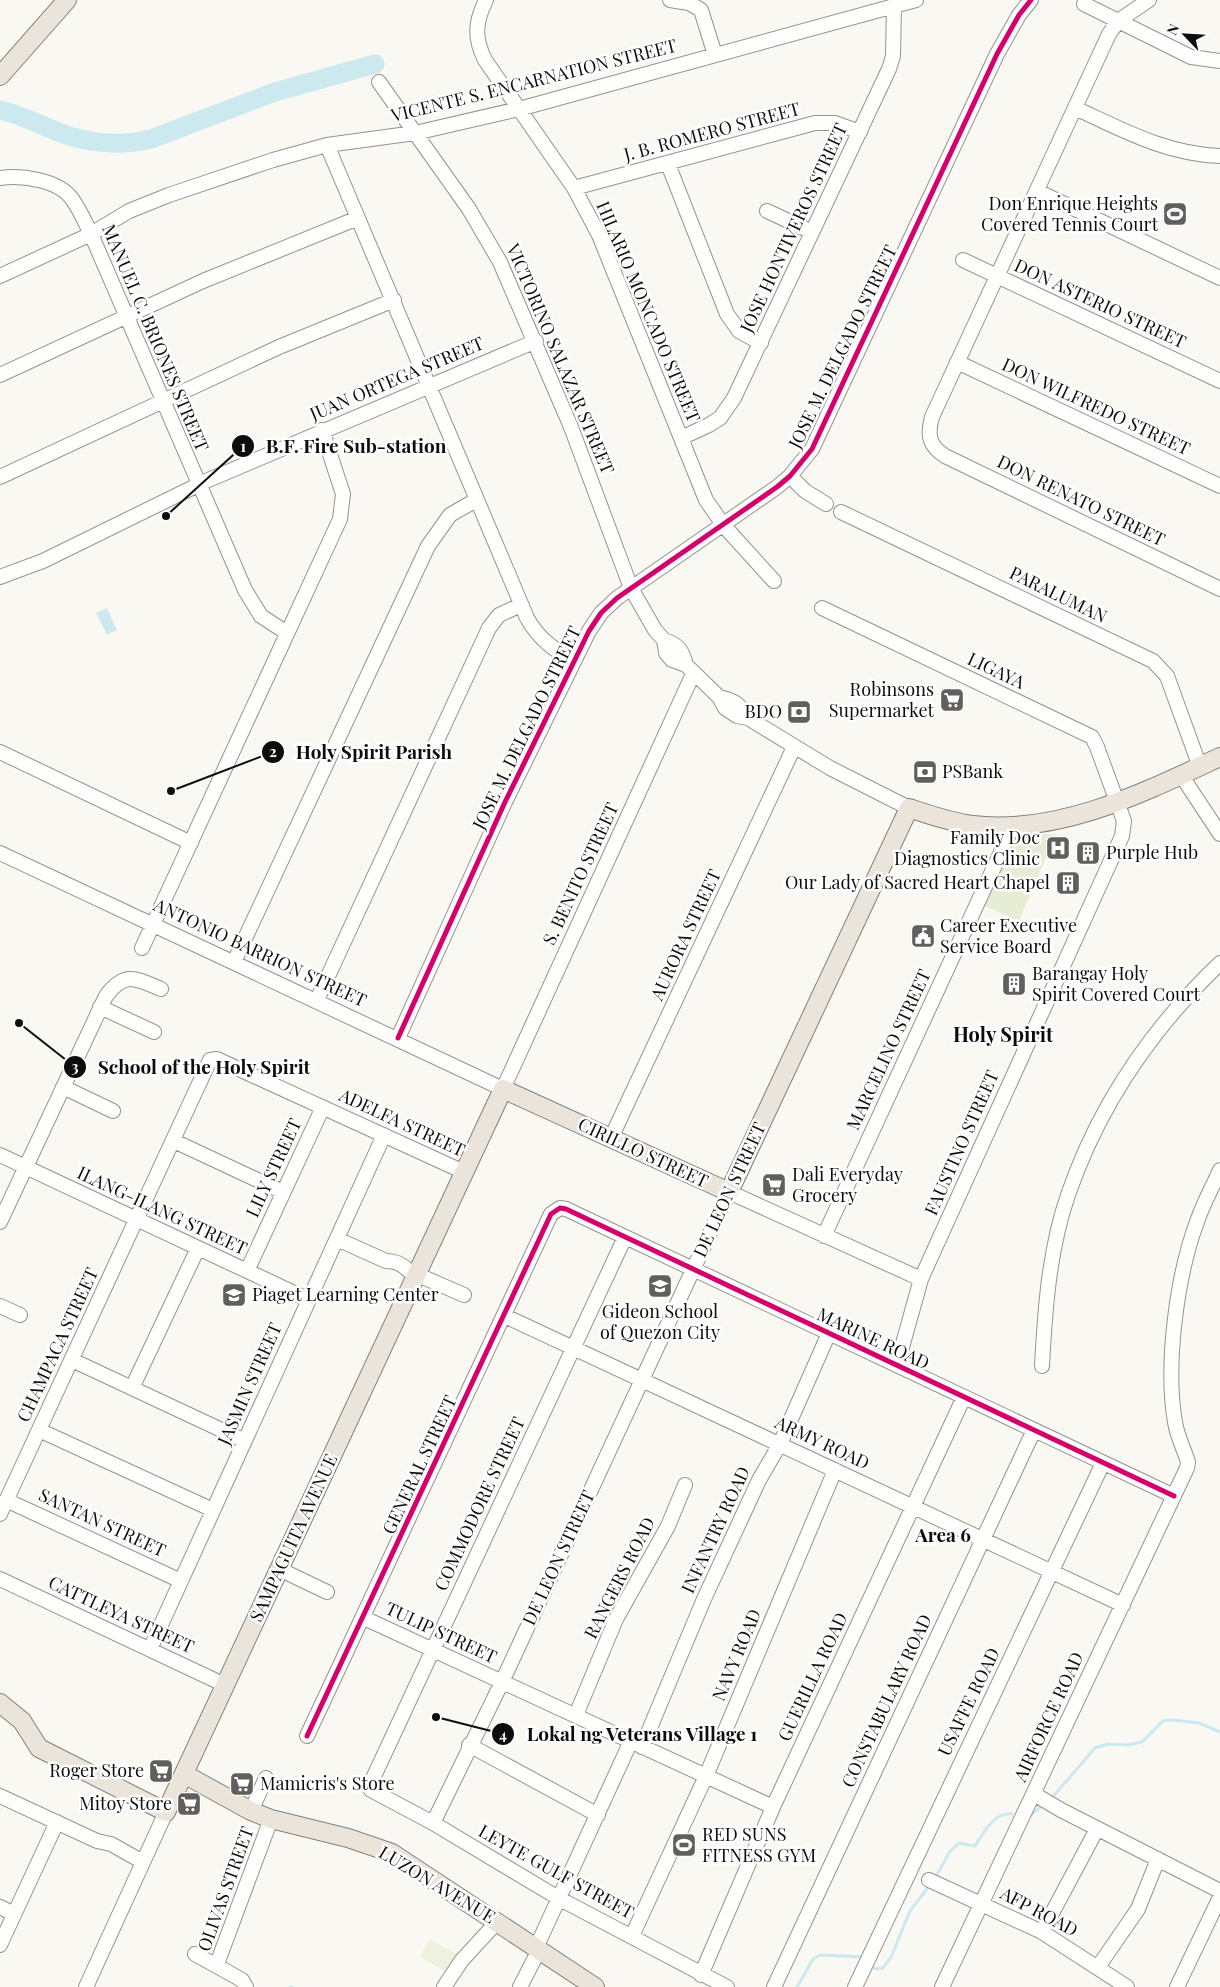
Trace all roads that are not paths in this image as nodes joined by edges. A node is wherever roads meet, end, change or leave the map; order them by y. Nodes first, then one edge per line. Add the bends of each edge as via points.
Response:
1 (67, 0) edge
2 (486, 0) edge
3 (670, 0) edge
4 (916, 0) edge
5 (1032, 0) edge
6 (1149, 0) edge
7 (1084, 4) dead end
8 (894, 6) junction
9 (1118, 21) junction
10 (715, 55) junction
11 (1220, 61) edge
12 (0, 76) edge
13 (378, 82) dead end
14 (1075, 108) junction
15 (519, 109) junction
16 (860, 132) junction
17 (415, 133) junction
18 (327, 145) junction
19 (1220, 156) edge
20 (668, 164) junction
21 (0, 178) edge
22 (574, 188) junction
23 (1037, 192) junction
24 (767, 210) dead end
25 (358, 218) junction
26 (812, 232) junction
27 (91, 234) junction
28 (963, 260) dead end
29 (0, 276) edge
30 (997, 276) junction
31 (1220, 278) edge
32 (394, 300) junction
33 (125, 316) junction
34 (536, 341) junction
35 (761, 343) junction
36 (957, 362) junction
37 (0, 376) edge
38 (1220, 381) edge
39 (429, 386) junction
40 (162, 402) junction
41 (322, 430) junction
42 (681, 438) junction
43 (790, 476) junction
44 (0, 477) edge
45 (198, 485) junction
46 (1220, 486) edge
47 (476, 500) junction
48 (826, 504) dead end
49 (841, 512) dead end
50 (724, 526) junction
51 (0, 577) edge
52 (774, 581) dead end
53 (631, 588) junction
54 (1220, 589) edge
55 (521, 605) junction
56 (822, 608) dead end
57 (287, 633) junction
58 (574, 661) junction
59 (689, 670) junction
60 (794, 747) junction
61 (0, 752) edge
62 (1220, 758) edge
63 (1200, 767) junction
64 (1181, 775) junction
65 (1118, 802) junction
66 (909, 808) junction
67 (1013, 826) junction
68 (1220, 834) edge
69 (191, 843) junction
70 (0, 853) edge
71 (153, 924) junction
72 (142, 948) dead end
73 (234, 962) junction
74 (1220, 963) edge
75 (161, 989) dead end
76 (317, 1000) junction
77 (100, 1007) junction
78 (154, 1032) dead end
79 (398, 1038) junction
80 (63, 1087) junction
81 (502, 1089) junction
82 (323, 1107) junction
83 (113, 1111) dead end
84 (384, 1135) junction
85 (612, 1138) junction
86 (174, 1141) junction
87 (0, 1155) edge
88 (26, 1167) junction
89 (1220, 1170) edge
90 (464, 1172) junction
91 (283, 1192) junction
92 (729, 1192) junction
93 (560, 1208) joint
94 (137, 1220) junction
95 (0, 1222) edge
96 (626, 1236) junction
97 (824, 1236) junction
98 (337, 1239) junction
99 (198, 1248) junction
100 (693, 1269) junction
101 (246, 1271) junction
102 (413, 1272) junction
103 (922, 1278) junction
104 (464, 1295) dead end
105 (309, 1300) junction
106 (0, 1306) edge
107 (20, 1315) dead end
108 (505, 1316) junction
109 (829, 1333) junction
110 (574, 1348) junction
111 (72, 1360) junction
112 (897, 1365) junction
113 (1042, 1366) dead end
114 (642, 1380) junction
115 (132, 1388) junction
116 (964, 1397) junction
117 (39, 1430) junction
118 (1034, 1430) junction
119 (244, 1441) junction
120 (780, 1444) junction
121 (1103, 1463) junction
122 (835, 1470) junction
123 (686, 1485) dead end
124 (1174, 1496) junction
125 (6, 1500) junction
126 (913, 1506) junction
127 (213, 1510) junction
128 (0, 1514) edge
129 (983, 1539) junction
130 (279, 1569) junction
131 (1053, 1572) junction
132 (0, 1579) edge
133 (181, 1581) junction
134 (327, 1592) dead end
135 (1123, 1605) junction
136 (364, 1618) junction
137 (150, 1649) junction
138 (432, 1649) junction
139 (502, 1682) junction
140 (225, 1685) junction
141 (0, 1703) edge
142 (576, 1716) junction
143 (307, 1736) dead end
144 (637, 1744) junction
145 (469, 1745) junction
146 (184, 1774) junction
147 (706, 1776) junction
148 (266, 1778) dead end
149 (369, 1787) joint
150 (0, 1796) edge
151 (1038, 1797) junction
152 (773, 1807) junction
153 (251, 1811) junction
154 (166, 1812) junction
155 (598, 1815) junction
156 (271, 1819) junction
157 (57, 1822) junction
158 (433, 1822) junction
159 (1097, 1829) junction
160 (1158, 1859) junction
161 (143, 1862) junction
162 (929, 1880) dead end
163 (1220, 1891) edge
164 (1220, 1897) edge
165 (560, 1899) junction
166 (982, 1903) junction
167 (0, 1907) edge
168 (14, 1914) junction
169 (498, 1921) junction
170 (1042, 1932) junction
171 (632, 1936) junction
172 (0, 1945) edge
173 (538, 1949) junction
174 (196, 1954) dead end
175 (217, 1964) junction
176 (1098, 1967) junction
177 (701, 1975) junction
178 (86, 1987) edge
179 (246, 1987) edge
180 (444, 1987) edge
181 (520, 1987) edge
182 (596, 1987) edge
183 (727, 1987) edge
184 (774, 1987) edge
185 (855, 1987) edge
186 (942, 1987) edge
187 (1127, 1987) edge
188 (1177, 1987) edge

1 - 12 main road
2 - 15 street, HILARIO MONCADO STREET via 476,28 478,45
3 - 10 street via 701,10
4 - 8 street, VICENTE S. ENCARNATION STREET
5 - 43 street, JOSE M. DELGADO STREET via 998,54 812,449
6 - 9 street
7 - 9 street
8 - 10 street, VICENTE S. ENCARNATION STREET
8 - 16 street, JOSE HONTIVEROS STREET via 893,56
9 - 11 street via 1191,56
9 - 14 street
10 - 15 street, VICENTE S. ENCARNATION STREET
13 - 17 street, VICTORINO SALAZAR STREET
14 - 19 street via 1166,148 1200,156
14 - 23 street
15 - 17 street, VICENTE S. ENCARNATION STREET
15 - 22 street, HILARIO MONCADO STREET
16 - 20 street, J. B. ROMERO STREET via 836,123 816,123
16 - 26 street, JOSE HONTIVEROS STREET
17 - 18 street, VICENTE S. ENCARNATION STREET
17 - 34 street, VICTORINO SALAZAR STREET via 485,233
18 - 25 street
18 - 27 street, VICENTE S. ENCARNATION STREET via 169,195 129,212
20 - 22 street, J. B. ROMERO STREET
20 - 35 street via 730,319 739,331
21 - 27 street, MANUEL C. BRIONES STREET via 15,177 44,183 66,192
22 - 42 street, HILARIO MONCADO STREET via 599,234
23 - 30 street
23 - 31 street
24 - 26 street
25 - 32 street
25 - 33 street
26 - 35 street, JOSE HONTIVEROS STREET
27 - 29 street, VICENTE S. ENCARNATION STREET
27 - 33 street, MANUEL C. BRIONES STREET
28 - 30 street, DON ASTERIO STREET
30 - 36 street
30 - 38 street, DON ASTERIO STREET
32 - 39 street
32 - 40 street via 279,347
33 - 37 street
33 - 40 street, MANUEL C. BRIONES STREET
34 - 39 street, JUAN ORTEGA STREET
34 - 53 street, VICTORINO SALAZAR STREET
35 - 42 street, JOSE HONTIVEROS STREET via 734,398 720,418
36 - 46 street, DON WILFREDO STREET
36 - 54 street, DON RENATO STREET via 928,430 936,450
39 - 41 street, JUAN ORTEGA STREET
39 - 47 street
40 - 44 street
40 - 45 street, MANUEL C. BRIONES STREET
41 - 45 street, JUAN ORTEGA STREET
41 - 57 street via 340,481 343,508
42 - 50 street, HILARIO MONCADO STREET via 706,500
43 - 48 street via 805,491
43 - 50 street, JOSE M. DELGADO STREET
45 - 51 street, JUAN ORTEGA STREET via 43,561
45 - 57 street, MANUEL C. BRIONES STREET via 252,605 272,626
47 - 55 street
47 - 73 street via 450,515 428,546
49 - 63 street, PARALUMAN via 1153,661 1167,676
50 - 52 street, HILARIO MONCADO STREET
50 - 53 street, JOSE M. DELGADO STREET
53 - 58 street, JOSE M. DELGADO STREET via 601,613
53 - 59 street, VICTORINO SALAZAR STREET via 664,640 669,656
55 - 58 street via 539,636
55 - 76 street via 499,615 489,628
56 - 65 street, LIGAYA via 1086,733 1095,742
57 - 69 street
58 - 79 street, JOSE M. DELGADO STREET via 505,802
59 - 60 street, VICTORINO SALAZAR STREET via 720,697 731,699 743,707 748,718
59 - 81 street, S. BENITO STREET
60 - 66 street, VICTORINO SALAZAR STREET
60 - 85 street, AURORA STREET
61 - 69 street
62 - 63 main road
63 - 64 main road
64 - 65 main road
64 - 68 street
65 - 67 main road via 1059,820
65 - 103 street, FAUSTINO STREET via 1124,821 1122,836
66 - 67 main road via 972,825
66 - 92 main road, DE LEON STREET
67 - 97 street, MARCELINO STREET
69 - 71 street
70 - 71 street, ANTONIO BARRION STREET
71 - 72 street
71 - 73 street, ANTONIO BARRION STREET
73 - 76 street, ANTONIO BARRION STREET
74 - 113 street via 1188,994 1151,1038 1118,1087 1091,1139 1068,1196 1054,1250 1045,1308
75 - 77 street via 136,979 121,980 113,986
76 - 79 street, ANTONIO BARRION STREET
77 - 78 street
77 - 80 street
79 - 81 street, ANTONIO BARRION STREET
80 - 83 street
80 - 88 street
81 - 85 main road, CIRILLO STREET
81 - 90 main road, SAMPAGUITA AVENUE
82 - 84 street, ADELFA STREET
82 - 86 street, ADELFA STREET via 214,1058 204,1070
82 - 91 street, LILY STREET
84 - 90 street, ADELFA STREET
84 - 98 street, JASMIN STREET
85 - 92 main road, CIRILLO STREET
86 - 91 street
86 - 94 street, ADELFA STREET
87 - 88 street, ILANG-ILANG STREET
88 - 94 street, ILANG-ILANG STREET
88 - 95 street
89 - 124 street, AIRFORCE ROAD via 1189,1247 1173,1341 1175,1423 1188,1462
90 - 102 main road, SAMPAGUITA AVENUE
91 - 101 street, LILY STREET
92 - 97 street, CIRILLO STREET
92 - 100 street, DE LEON STREET
93 - 96 street, MARINE ROAD
93 - 108 street, GENERAL STREET via 551,1214
94 - 99 street, ILANG-ILANG STREET
94 - 111 street, CHAMPACA STREET
96 - 100 street, MARINE ROAD
96 - 110 street, COMMODORE STREET
97 - 103 street, CIRILLO STREET
98 - 102 street
98 - 105 street, JASMIN STREET
99 - 101 street, ILANG-ILANG STREET
99 - 115 street
100 - 109 street, MARINE ROAD
100 - 114 street, DE LEON STREET
101 - 105 street, ILANG-ILANG STREET
102 - 104 street
102 - 130 main road, SAMPAGUITA AVENUE
103 - 112 street, FAUSTINO STREET
105 - 119 street, JASMIN STREET
106 - 107 street
108 - 110 street, ARMY ROAD
108 - 136 street, GENERAL STREET
109 - 112 street, MARINE ROAD
109 - 120 street, INFANTRY ROAD
110 - 114 street, ARMY ROAD
110 - 138 street, COMMODORE STREET
111 - 115 street
111 - 117 street, CHAMPACA STREET
112 - 116 street, MARINE ROAD
114 - 120 street, ARMY ROAD
114 - 139 street, DE LEON STREET
115 - 119 street
116 - 118 street, MARINE ROAD
116 - 126 street, GUERILLA ROAD
117 - 125 street, CHAMPACA STREET
117 - 127 street
118 - 121 street, MARINE ROAD
118 - 129 street, CONSTABULARY ROAD
119 - 127 street, JASMIN STREET
120 - 122 street, ARMY ROAD
120 - 144 street, INFANTRY ROAD via 759,1480
121 - 124 street, MARINE ROAD
121 - 131 street, USAFFE ROAD
122 - 126 street, ARMY ROAD
122 - 147 street, NAVY ROAD
123 - 142 street, RANGERS ROAD via 668,1526 616,1619
124 - 135 street, AIRFORCE ROAD
125 - 128 street, CHAMPACA STREET
125 - 133 street, SANTAN STREET
126 - 129 street, ARMY ROAD
126 - 152 street, GUERILLA ROAD
127 - 133 street, JASMIN STREET
129 - 131 street, ARMY ROAD
129 - 184 street, CONSTABULARY ROAD
130 - 134 street
130 - 140 main road, SAMPAGUITA AVENUE
131 - 135 street, ARMY ROAD
131 - 185 street, USAFFE ROAD
132 - 137 street, CATTLEYA STREET
133 - 137 street, JASMIN STREET
135 - 151 street, AIRFORCE ROAD
136 - 138 street, TULIP STREET
136 - 143 street, GENERAL STREET
137 - 140 street, CATTLEYA STREET
138 - 139 street, TULIP STREET
138 - 149 street, COMMODORE STREET
139 - 142 street
139 - 145 street, DE LEON STREET
140 - 146 main road, SAMPAGUITA AVENUE
141 - 154 main road via 22,1721 39,1748
142 - 144 street
144 - 147 street
144 - 155 street, INFANTRY ROAD
145 - 155 street
145 - 158 street, DE LEON STREET
146 - 153 main road, LUZON AVENUE
146 - 154 main road, SAMPAGUITA AVENUE
147 - 152 street
147 - 171 street, NAVY ROAD
148 - 153 street
149 - 158 street, LEYTE GULF STREET
150 - 157 street
151 - 159 street
151 - 166 street, AIRFORCE ROAD
152 - 177 street, GUERILLA ROAD
153 - 156 main road, LUZON AVENUE
154 - 161 street, SAMPAGUITA AVENUE
155 - 165 street, INFANTRY ROAD
156 - 169 main road, LUZON AVENUE via 348,1838 392,1853
156 - 175 street, OLIVAS STREET
157 - 161 street via 103,1847
157 - 168 street
158 - 165 street, LEYTE GULF STREET
159 - 160 street
159 - 170 street
160 - 163 street
160 - 176 street via 1138,1909
161 - 178 street, SAMPAGUITA AVENUE
162 - 166 street, AFP ROAD
164 - 188 street
165 - 171 street, LEYTE GULF STREET
165 - 173 street, INFANTRY ROAD
166 - 170 street, AFP ROAD
166 - 186 street, AIRFORCE ROAD
167 - 168 street
168 - 172 street
169 - 173 main road, LUZON AVENUE
169 - 180 street via 470,1950
170 - 176 street, AFP ROAD
171 - 177 street, LEYTE GULF STREET
173 - 181 street, INFANTRY ROAD
173 - 182 main road, LUZON AVENUE
174 - 175 street
175 - 179 street, OLIVAS STREET via 242,1980
176 - 187 street, AFP ROAD
177 - 183 street, LEYTE GULF STREET

